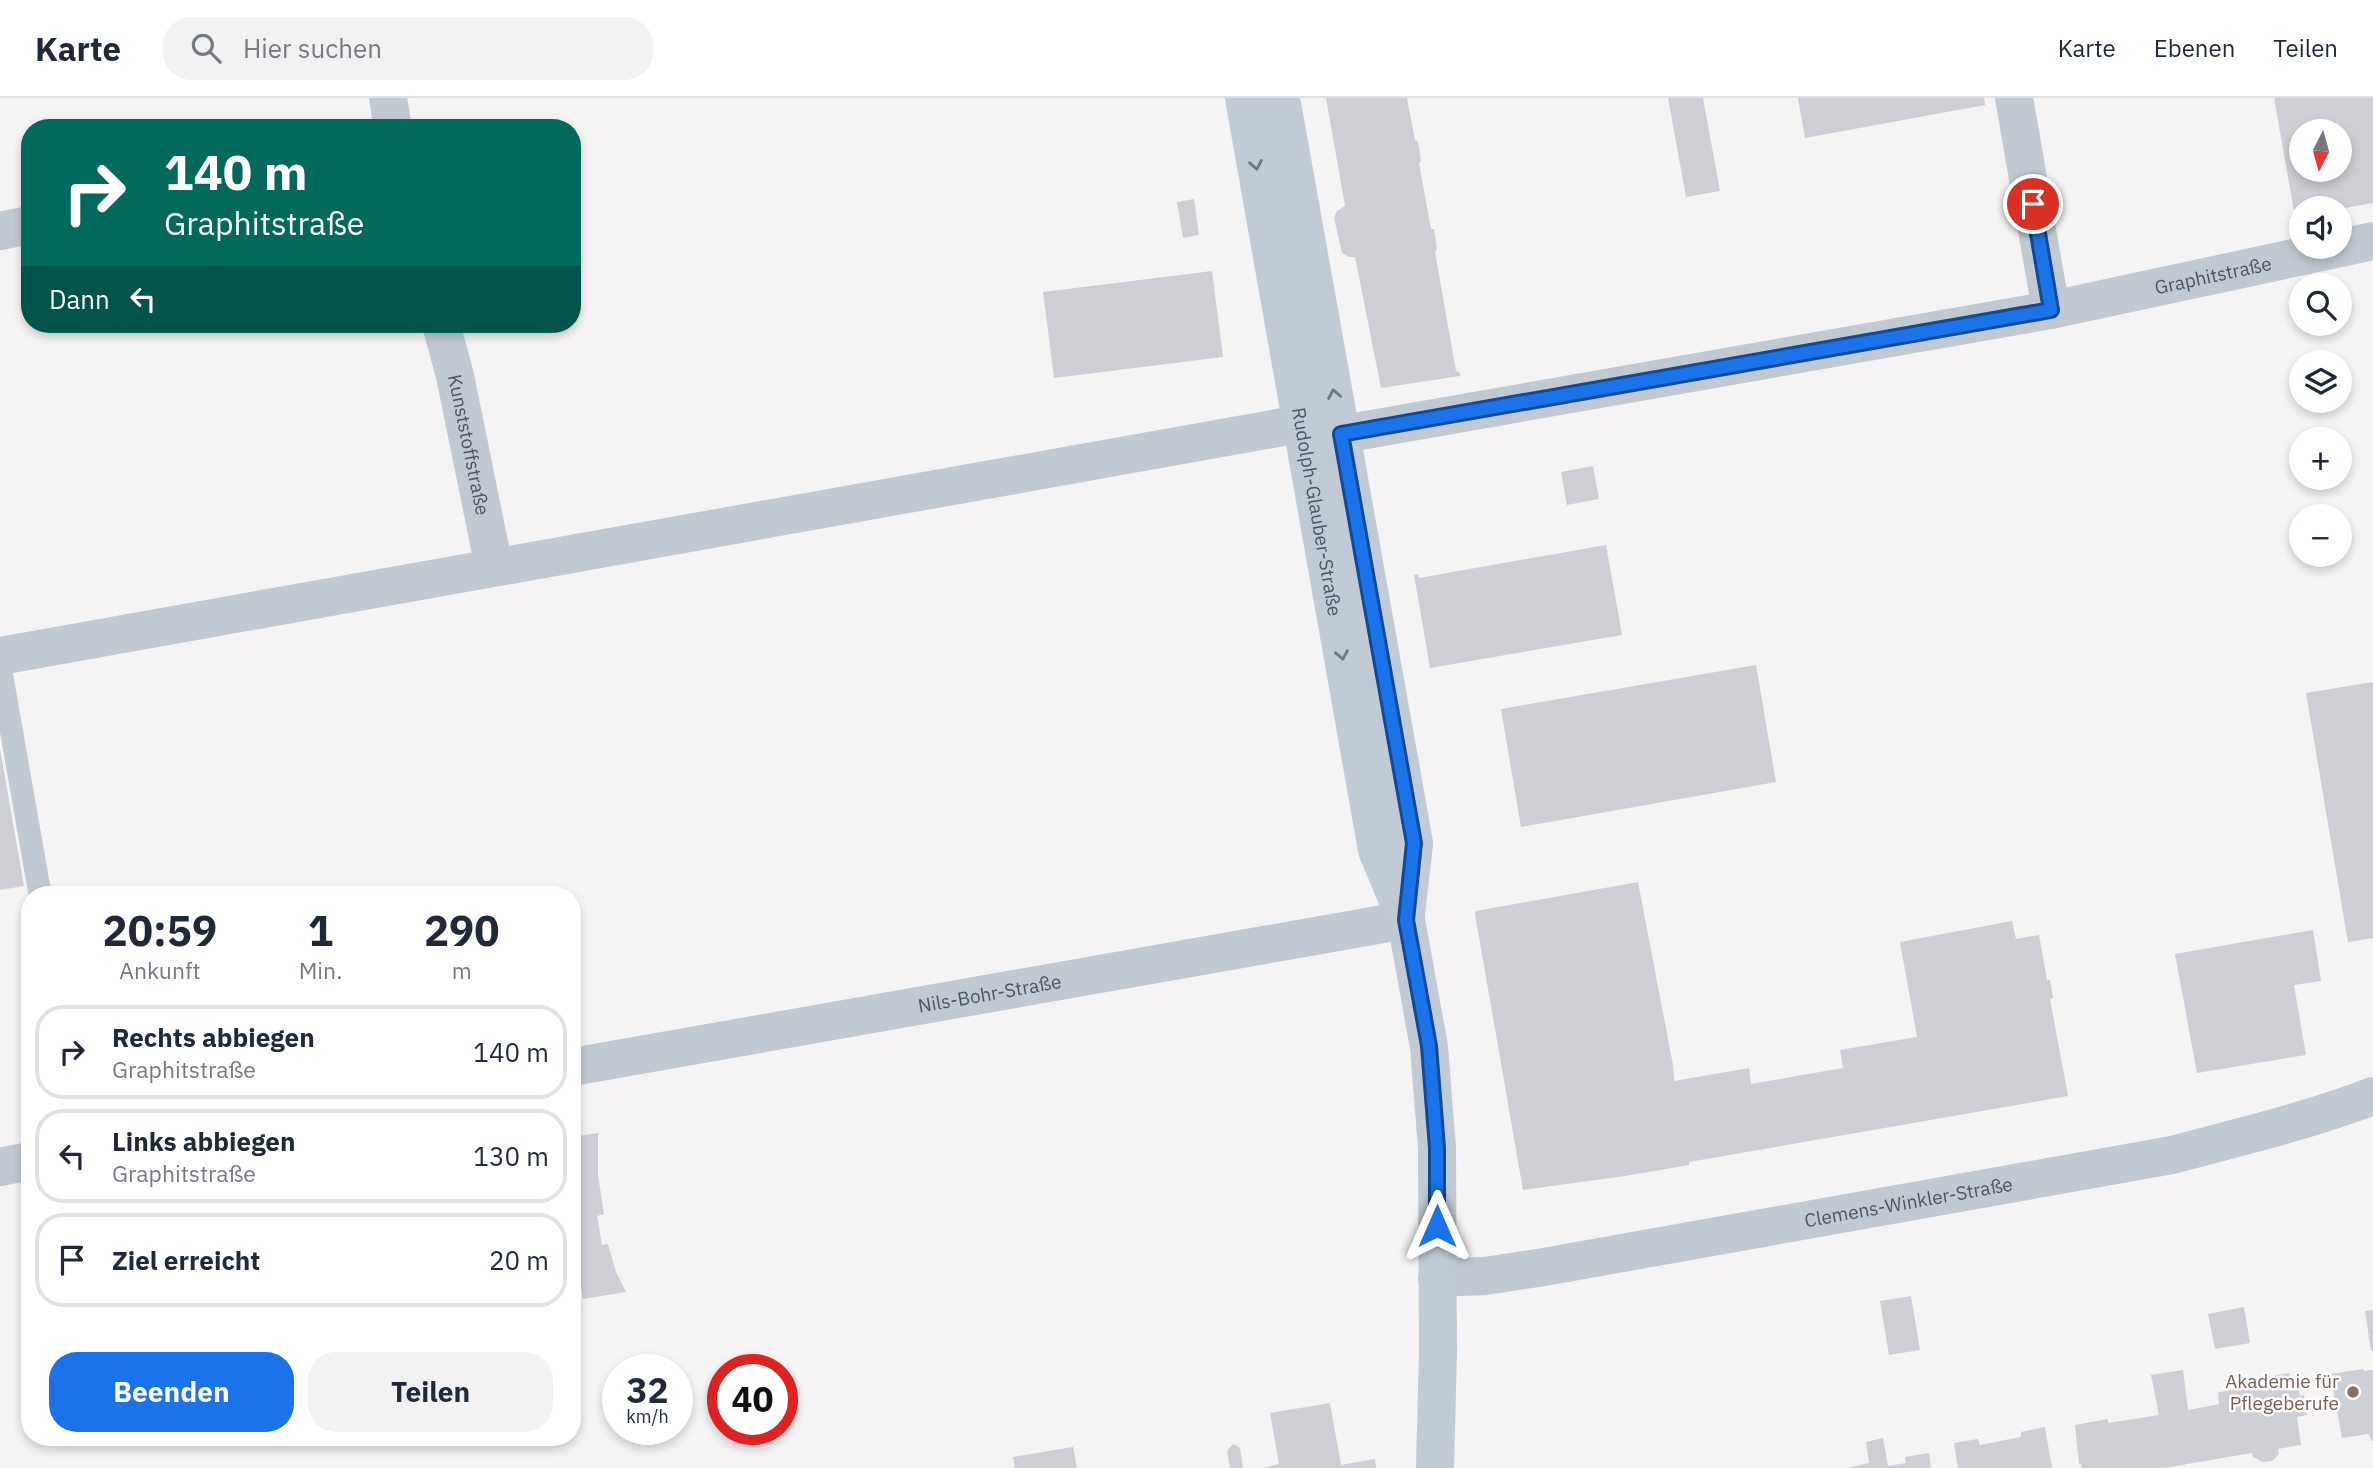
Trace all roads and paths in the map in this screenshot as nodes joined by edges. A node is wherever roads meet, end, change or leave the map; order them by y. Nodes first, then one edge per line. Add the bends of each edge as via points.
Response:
1 (388, 98) edge
2 (1244, 98) edge
3 (1281, 98) edge
4 (2014, 98) edge
5 (392, 119) edge
6 (21, 227) edge
7 (0, 231) edge
8 (2373, 241) edge
9 (2051, 310) junction
10 (443, 333) edge
11 (1302, 432) junction
12 (1341, 434) junction
13 (494, 567) junction
14 (0, 656) edge
15 (0, 666) edge
16 (39, 886) edge
17 (1406, 920) junction
18 (581, 1065) edge
19 (2373, 1096) edge
20 (21, 1163) edge
21 (0, 1167) edge
22 (1437, 1278) junction
23 (1435, 1468) edge

1 - 5 street
2 -> 11 street, Rudolph-Glauber-Straße
12 -> 3 street, Rudolph-Glauber-Straße
4 - 9 street
6 - 7 street
8 - 9 street, Graphitstraße
9 - 12 street, Graphitstraße
10 - 13 street, Kunststoffstraße
11 - 12 street, Graphitstraße
11 - 13 street, Graphitstraße
11 -> 17 street, Rudolph-Glauber-Straße via 1377,850
12 - 17 street, Rudolph-Glauber-Straße via 1414,843
13 - 14 street, Graphitstraße
15 - 16 lane
17 - 18 street, Nils-Bohr-Straße
17 - 22 street, Rudolph-Glauber-Straße via 1433,1088
19 - 22 street, Clemens-Winkler-Straße via 2172,1155 1544,1267
20 - 21 street
22 - 23 street, Rudolph-Glauber-Straße

